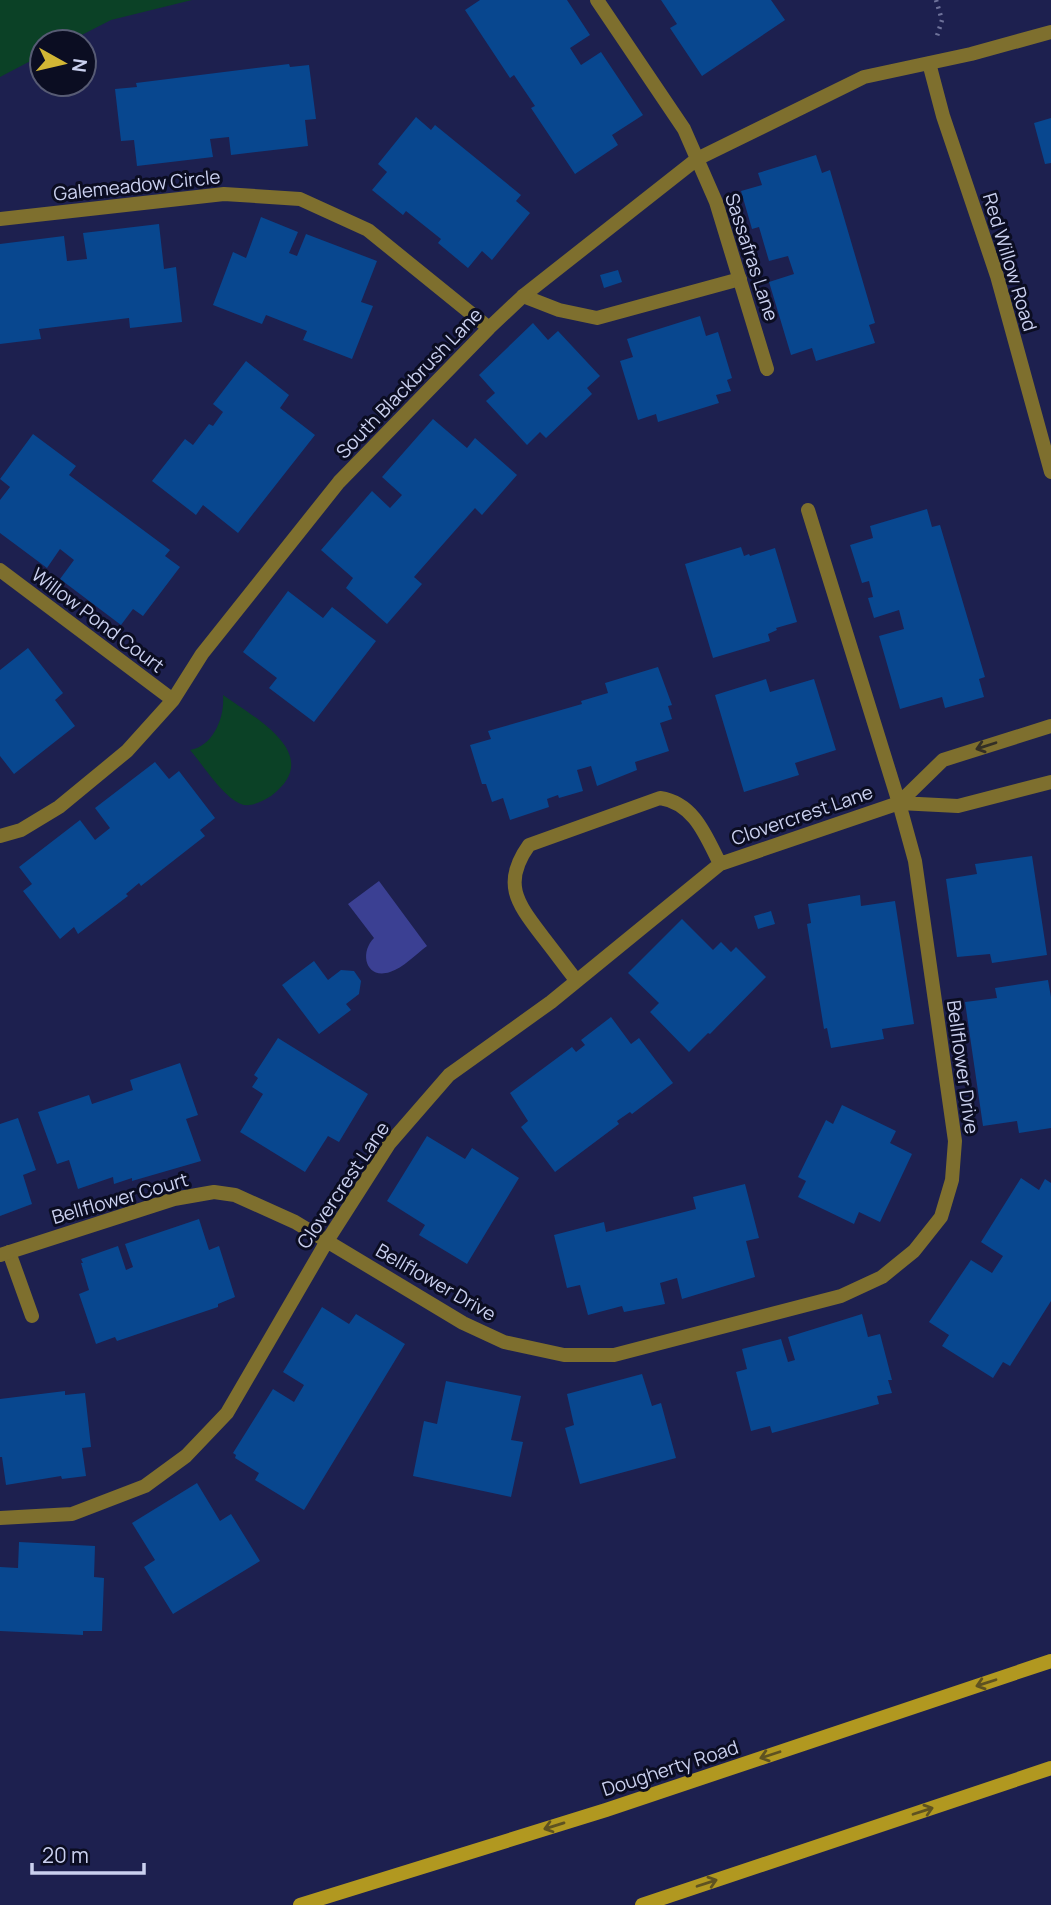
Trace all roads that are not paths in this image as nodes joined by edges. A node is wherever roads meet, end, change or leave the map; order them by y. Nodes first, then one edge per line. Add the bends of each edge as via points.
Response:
1 (600, 1) edge
2 (1051, 32) edge
3 (929, 64) junction
4 (697, 159) junction
5 (0, 219) edge
6 (740, 279) junction
7 (523, 296) junction
8 (488, 328) junction
9 (767, 369) dead end
10 (1051, 472) edge
11 (808, 510) dead end
12 (0, 570) edge
13 (173, 700) junction
14 (1051, 726) edge
15 (1051, 782) edge
16 (899, 803) junction
17 (0, 836) edge
18 (720, 864) junction
19 (576, 980) junction
20 (327, 1241) junction
21 (4, 1254) edge
22 (32, 1317) dead end
23 (0, 1518) edge
24 (1051, 1661) edge
25 (1051, 1769) edge
26 (300, 1905) edge
27 (642, 1905) edge

1 - 4 street, Sassafras Lane via 684,129
2 - 3 street, South Blackbrush Lane
3 - 4 street, South Blackbrush Lane via 864,77
3 - 10 street, Red Willow Road via 997,276
4 - 6 street, Sassafras Lane
4 - 7 street, South Blackbrush Lane
5 - 8 street, Galemeadow Circle via 224,194 300,200 368,230
6 - 7 street via 597,318
6 - 9 street, Sassafras Lane
7 - 8 street, South Blackbrush Lane
8 - 13 street, South Blackbrush Lane via 339,482 202,654
11 - 16 street, Bellflower Drive
12 - 13 street, Willow Pond Court
13 - 17 street, South Blackbrush Lane via 127,751 59,807 21,830
14 -> 16 street, Clovercrest Lane via 943,760
15 - 16 street, Clovercrest Lane via 958,806
16 - 18 street, Clovercrest Lane
16 - 20 street, Bellflower Drive via 915,861 955,1141 952,1181 941,1217 914,1251 882,1277 841,1296 614,1355 564,1355 504,1342 463,1323
18 - 19 street, Clovercrest Lane
18 - 19 street via 688,810 660,798 529,845 516,873 519,906
19 - 20 street, Clovercrest Lane via 449,1075 390,1144
20 - 21 street, Bellflower Court via 254,1203 214,1192 174,1199
20 - 23 street, Clovercrest Lane via 227,1413 186,1456 145,1486 72,1514
21 - 22 street
24 -> 26 main road, Dougherty Road via 606,1810
27 -> 25 main road

